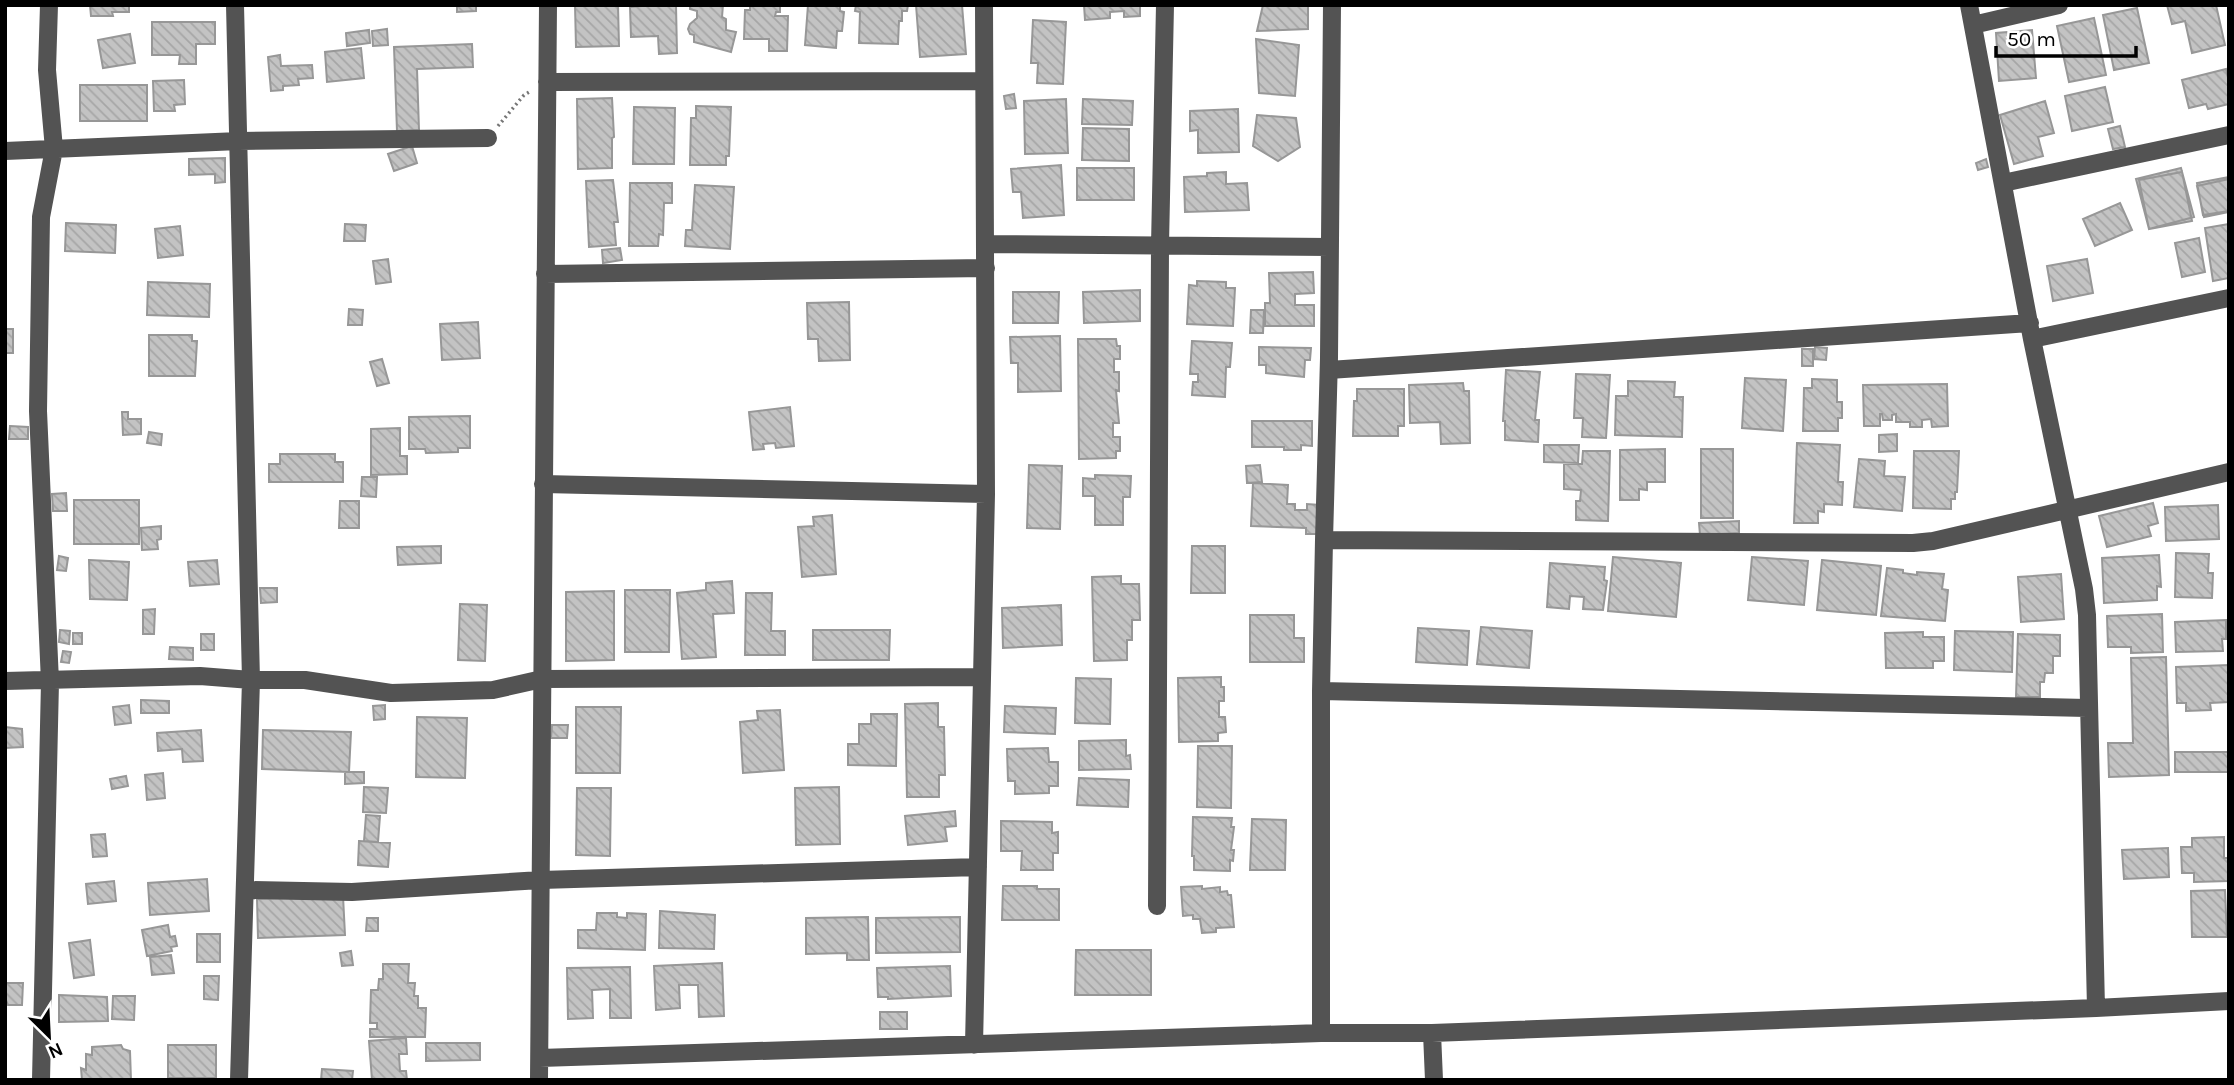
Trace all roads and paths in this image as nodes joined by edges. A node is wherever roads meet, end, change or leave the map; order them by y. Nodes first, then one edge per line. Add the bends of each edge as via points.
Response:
1 (49, 5) edge
2 (235, 5) edge
3 (548, 5) edge
4 (984, 5) edge
5 (1165, 5) edge
6 (1332, 5) edge
7 (1969, 5) edge
8 (2059, 5) edge
9 (1973, 25) junction
10 (984, 81) junction
11 (547, 82) junction
12 (2229, 135) edge
13 (488, 138) joint
14 (239, 141) junction
15 (54, 149) junction
16 (5, 151) edge
17 (2003, 183) junction
18 (986, 244) junction
19 (1160, 245) junction
20 (1330, 247) junction
21 (986, 268) junction
22 (545, 274) junction
23 (2229, 298) edge
24 (2031, 331) junction
25 (1329, 364) junction
26 (2229, 472) edge
27 (543, 484) junction
28 (986, 494) junction
29 (2067, 509) junction
30 (1324, 540) junction
31 (982, 677) junction
32 (251, 680) junction
33 (542, 680) junction
34 (5, 681) edge
35 (50, 682) junction
36 (1321, 691) junction
37 (2087, 708) junction
38 (978, 867) junction
39 (541, 880) junction
40 (245, 886) junction
41 (1157, 906) dead end
42 (2229, 1001) edge
43 (2095, 1008) junction
44 (1321, 1033) junction
45 (1432, 1033) junction
46 (974, 1045) junction
47 (540, 1058) junction
48 (41, 1080) edge
49 (239, 1080) edge
50 (539, 1080) edge
51 (1434, 1080) edge

1 - 15 street via 47,70
2 - 14 street
3 - 11 street
4 - 10 street
5 - 19 street
6 - 20 street
7 - 9 street
8 - 9 street
9 - 17 street
10 - 11 street
10 - 18 street
11 - 13 path via 524,95
11 - 22 street
12 - 17 street
13 - 14 street
14 - 15 street
14 - 32 street
15 - 16 street
15 - 35 street via 41,217 38,411
17 - 24 street
18 - 19 street
18 - 21 street
19 - 20 street
19 - 41 street
20 - 25 street
21 - 22 street
21 - 28 street
22 - 27 street
23 - 24 street
24 - 25 street
24 - 29 street
25 - 30 street
26 - 29 street
27 - 28 street
27 - 33 street
28 - 31 street
29 - 30 street via 1913,543
29 - 37 street via 2086,602
30 - 36 street
31 - 33 street
31 - 38 street
32 - 33 street via 305,680 391,693 493,690
32 - 35 street via 200,676
32 - 40 street
33 - 39 street
34 - 35 street
35 - 48 street
36 - 37 street
36 - 44 street
37 - 43 street
38 - 39 street
38 - 46 street
39 - 40 street via 352,892 248,890
39 - 47 street
40 - 49 street
42 - 43 street
43 - 45 street
44 - 45 street
44 - 46 street
45 - 51 street
46 - 47 street
47 - 50 street

